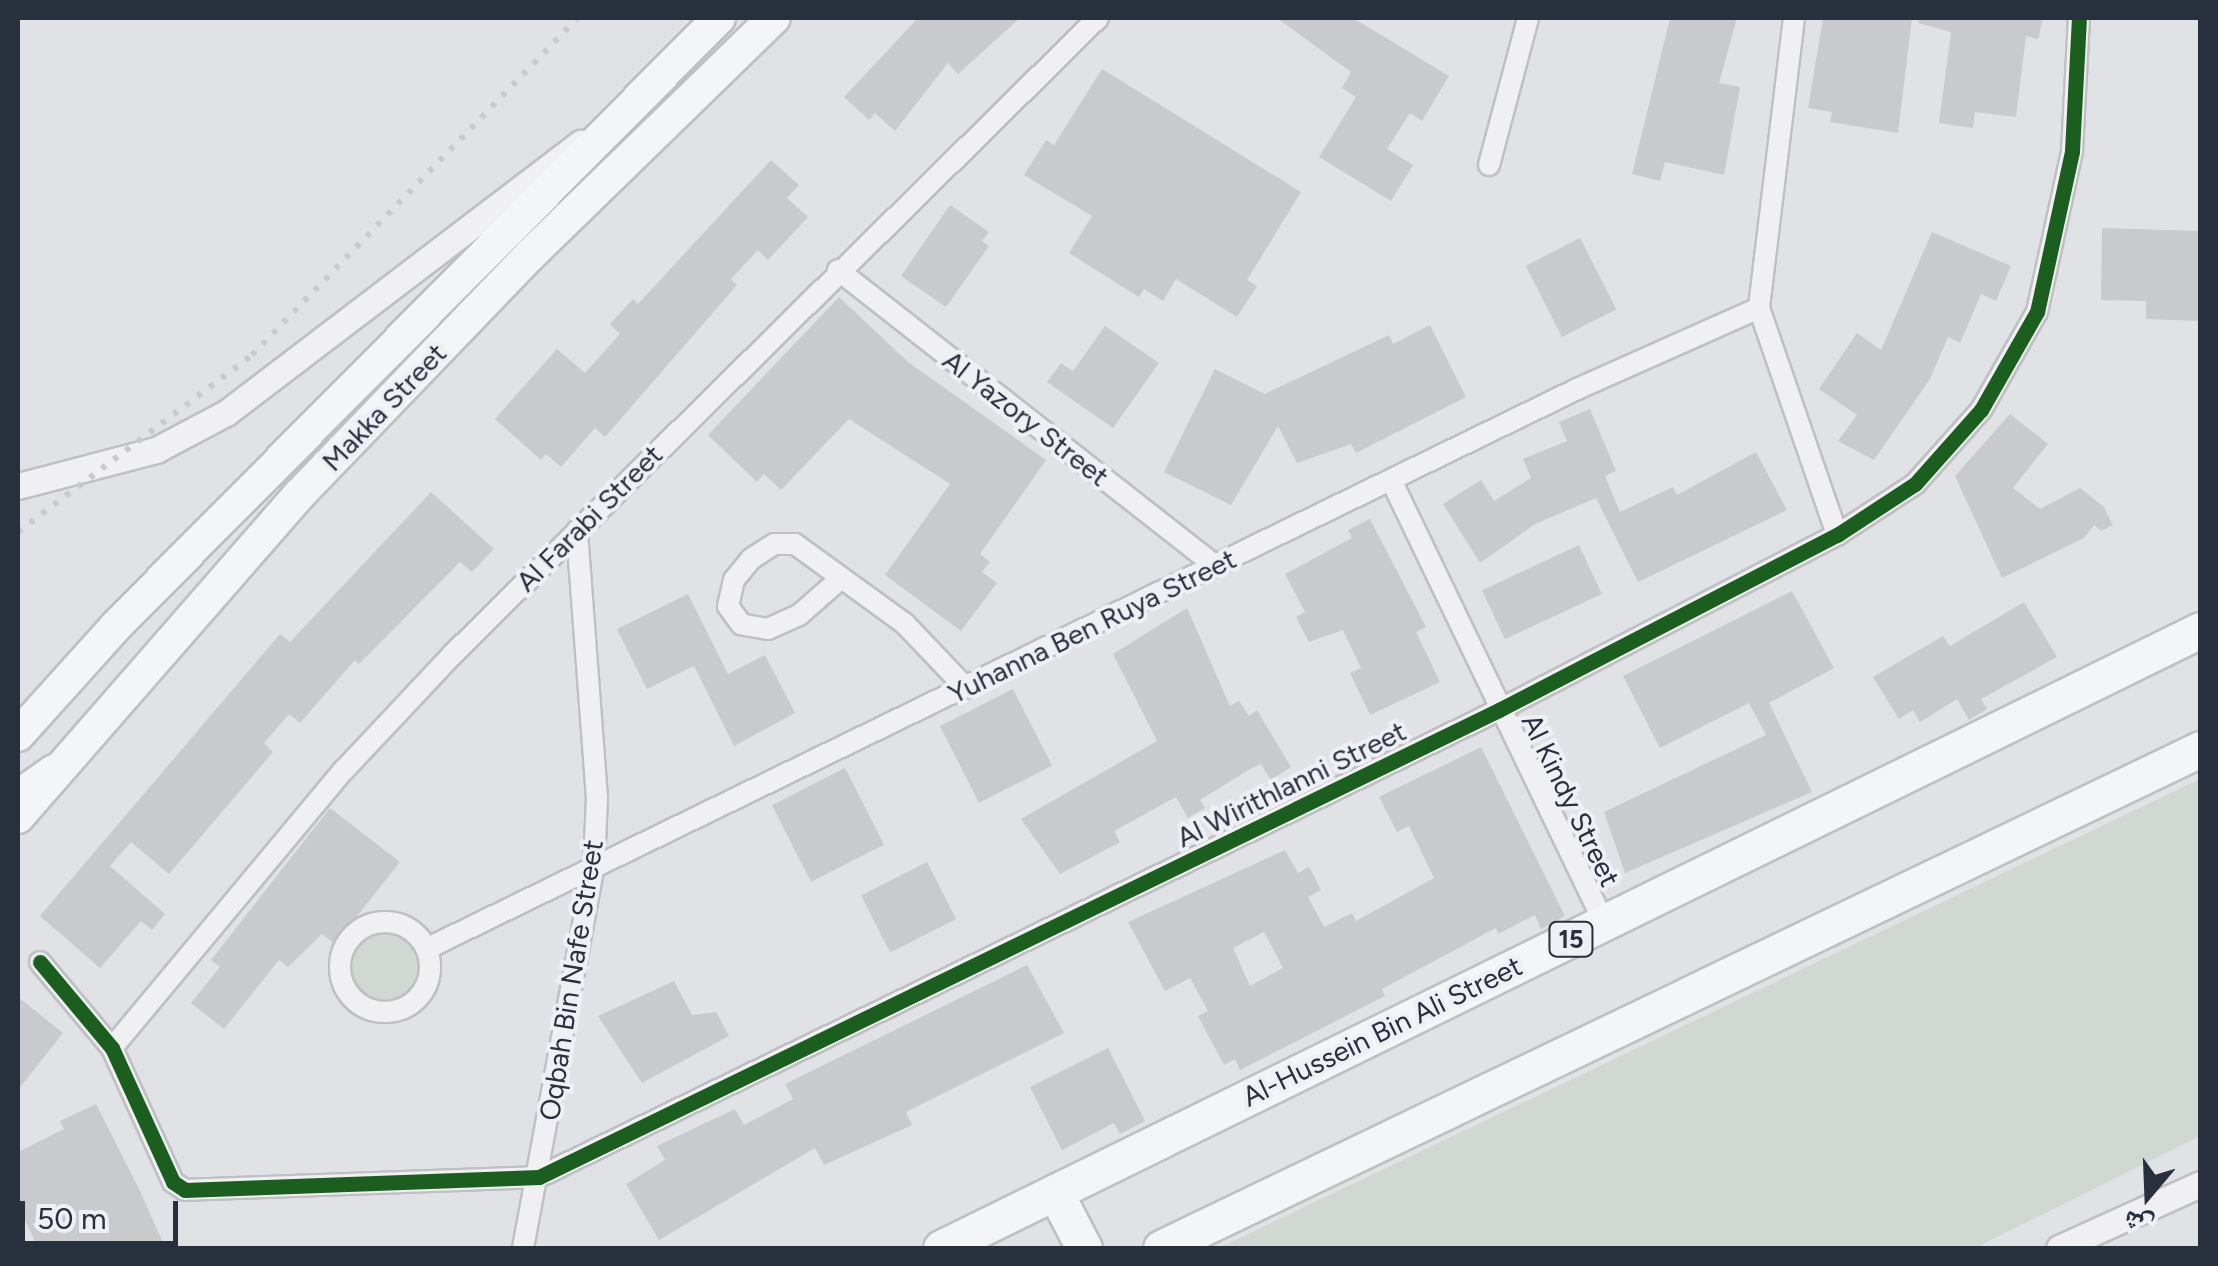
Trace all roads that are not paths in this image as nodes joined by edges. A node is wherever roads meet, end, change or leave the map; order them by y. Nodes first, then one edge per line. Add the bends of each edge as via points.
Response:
1 (719, 18) edge
2 (774, 18) edge
3 (1098, 18) edge
4 (1528, 18) edge
5 (1794, 18) edge
6 (2079, 18) edge
7 (614, 120) junction
8 (1489, 165) dead end
9 (838, 270) junction
10 (1759, 308) junction
11 (1392, 482) junction
12 (18, 486) edge
13 (577, 531) junction
14 (1838, 535) junction
15 (1215, 566) junction
16 (839, 580) junction
17 (2200, 630) edge
18 (966, 688) junction
19 (1499, 710) junction
20 (18, 735) edge
21 (2200, 749) edge
22 (54, 772) junction
23 (18, 797) edge
24 (18, 817) edge
25 (594, 866) junction
26 (1604, 923) junction
27 (426, 949) junction
28 (40, 962) dead end
29 (112, 1048) junction
30 (539, 1177) junction
31 (2200, 1184) edge
32 (1055, 1192) junction
33 (2068, 1246) edge
34 (523, 1248) edge
35 (941, 1248) edge
36 (1084, 1248) edge
37 (1161, 1248) edge

1 - 7 main road, Makka Street
2 - 22 main road, Makka Street via 300,494
3 - 9 street, Al Farabi Street
4 - 8 street
5 - 10 street
6 - 14 street, Al Wirithlanni Street via 2072,151 2050,269 2024,340 1948,450 1915,484
7 - 12 street via 226,413 156,450
7 - 20 main road, Makka Street via 117,625
9 - 13 street, Al Farabi Street
9 - 15 street, Al Yazory Street
10 - 11 street, Yuhanna Ben Ruya Street
10 - 14 street
11 - 15 street, Yuhanna Ben Ruya Street
11 - 19 street, Al Kindy Street
13 - 25 street, Oqbah Bin Nafe Street via 598,798
13 - 29 street, Al Farabi Street via 344,770
14 - 19 street, Al Wirithlanni Street
15 - 18 street, Yuhanna Ben Ruya Street
16 - 16 street via 795,544 774,544 734,580 728,606 741,624 768,629
16 - 18 street via 905,624
17 - 26 highway, Al-Hussein Bin Ali Street / 15
18 - 25 street, Yuhanna Ben Ruya Street
19 - 26 street, Al Kindy Street
19 - 30 street, Al Wirithlanni Street
21 - 37 highway
22 - 23 highway
22 - 24 main road, Makka Street
25 - 27 street, Yuhanna Ben Ruya Street
25 - 30 street, Oqbah Bin Nafe Street
26 - 32 highway, Al-Hussein Bin Ali Street / 15
27 - 27 street via 406,928 376,923 342,951 341,980 372,1011 401,1010 424,992
28 - 29 street
29 - 30 street, Al Wirithlanni Street via 173,1182 185,1190
30 - 34 street, Oqbah Bin Nafe Street
31 - 33 street
32 - 35 highway, Al-Hussein Bin Ali Street / 15
32 - 36 highway

